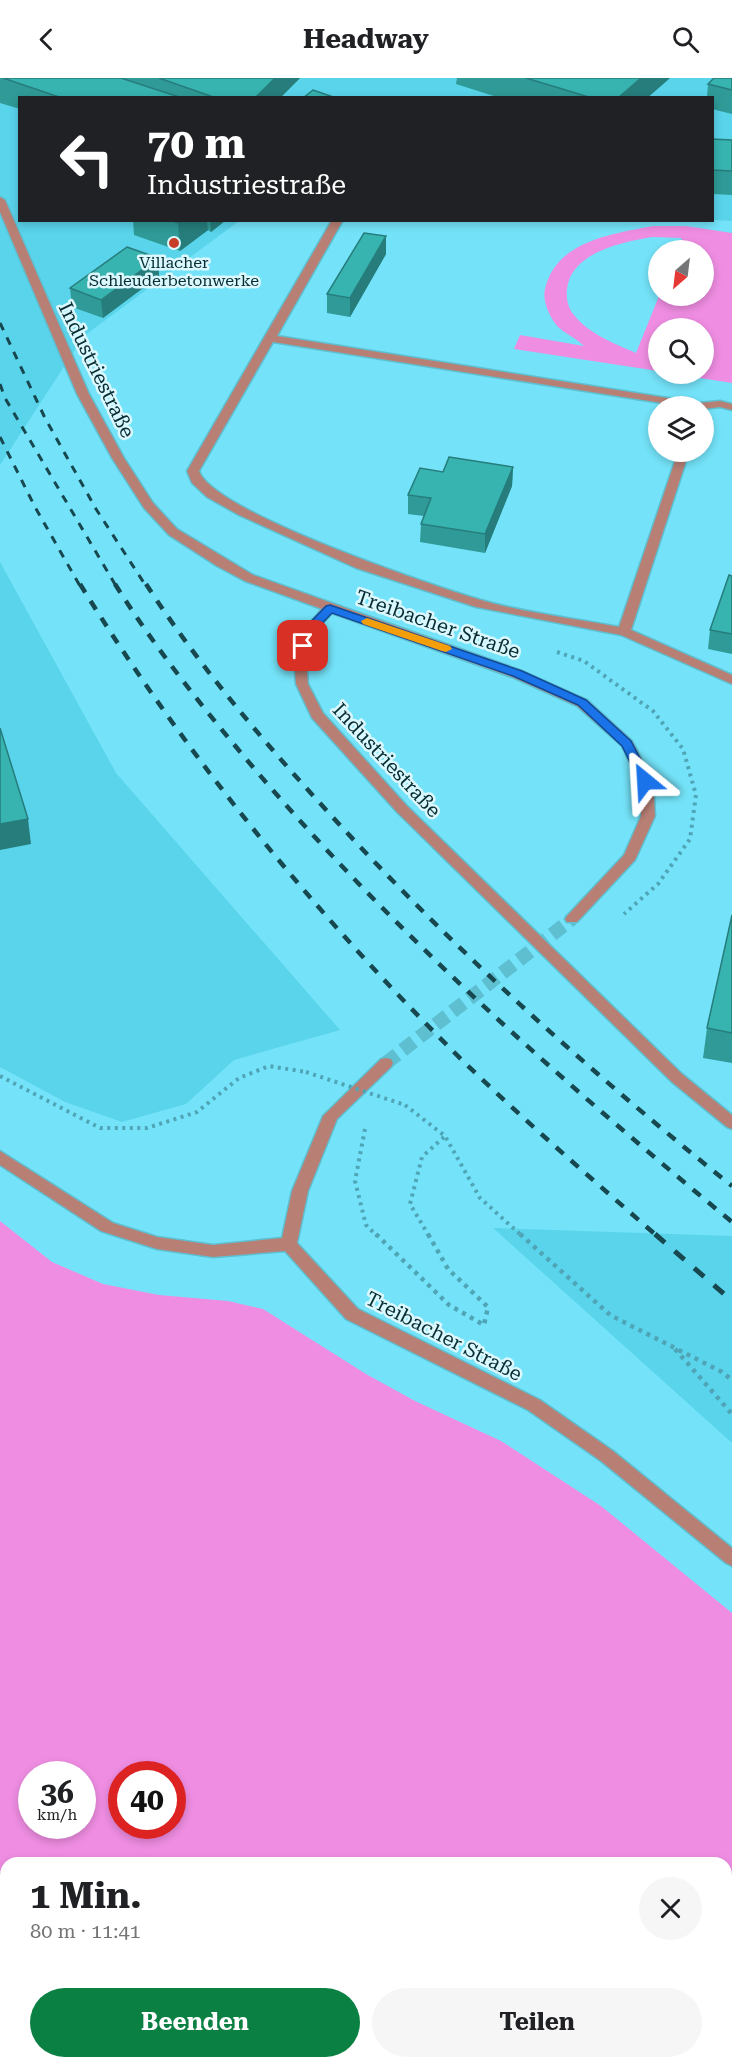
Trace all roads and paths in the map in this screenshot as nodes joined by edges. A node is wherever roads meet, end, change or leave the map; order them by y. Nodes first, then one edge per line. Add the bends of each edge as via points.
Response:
1 (0, 200) edge
2 (337, 222) edge
3 (270, 338) junction
4 (648, 398) edge
5 (714, 405) edge
6 (732, 406) edge
7 (681, 462) edge
8 (330, 608) junction
9 (624, 632) junction
10 (732, 680) edge
11 (572, 919) tunnel mouth
12 (386, 1063) tunnel mouth
13 (0, 1076) edge
14 (392, 1089) dead end
15 (379, 1108) dead end
16 (732, 1123) edge
17 (366, 1127) dead end
18 (445, 1136) junction
19 (0, 1157) edge
20 (289, 1244) junction
21 (673, 1347) junction
22 (732, 1380) edge
23 (732, 1414) edge
24 (732, 1558) edge

1 - 8 street, Industriestraße via 83,394 148,505 173,532 221,563 249,578
2 - 3 street
3 - 4 street
3 - 9 street via 193,471 195,480 211,494 360,565 480,604
5 - 6 street
7 - 9 street
8 - 11 street, Treibacher Straße via 518,674 582,703 627,744 645,781 648,816 630,857
8 - 16 street, Industriestraße via 307,633 300,659 302,684 317,714 402,809 676,1078
9 - 10 street
12 - 20 street via 331,1116 300,1191
13 - 18 path, bridge via 100,1128 147,1128 197,1112 239,1078 269,1066 306,1072 405,1105
14 - 15 path
17 - 18 path via 355,1181 366,1225 449,1305 484,1325 488,1307 448,1269 411,1204 422,1158
18 - 21 path via 480,1198 610,1315
19 - 20 street via 107,1227 157,1243 213,1251
20 - 24 street, Treibacher Straße via 352,1314 534,1405 607,1456
21 - 22 path
21 - 23 path

